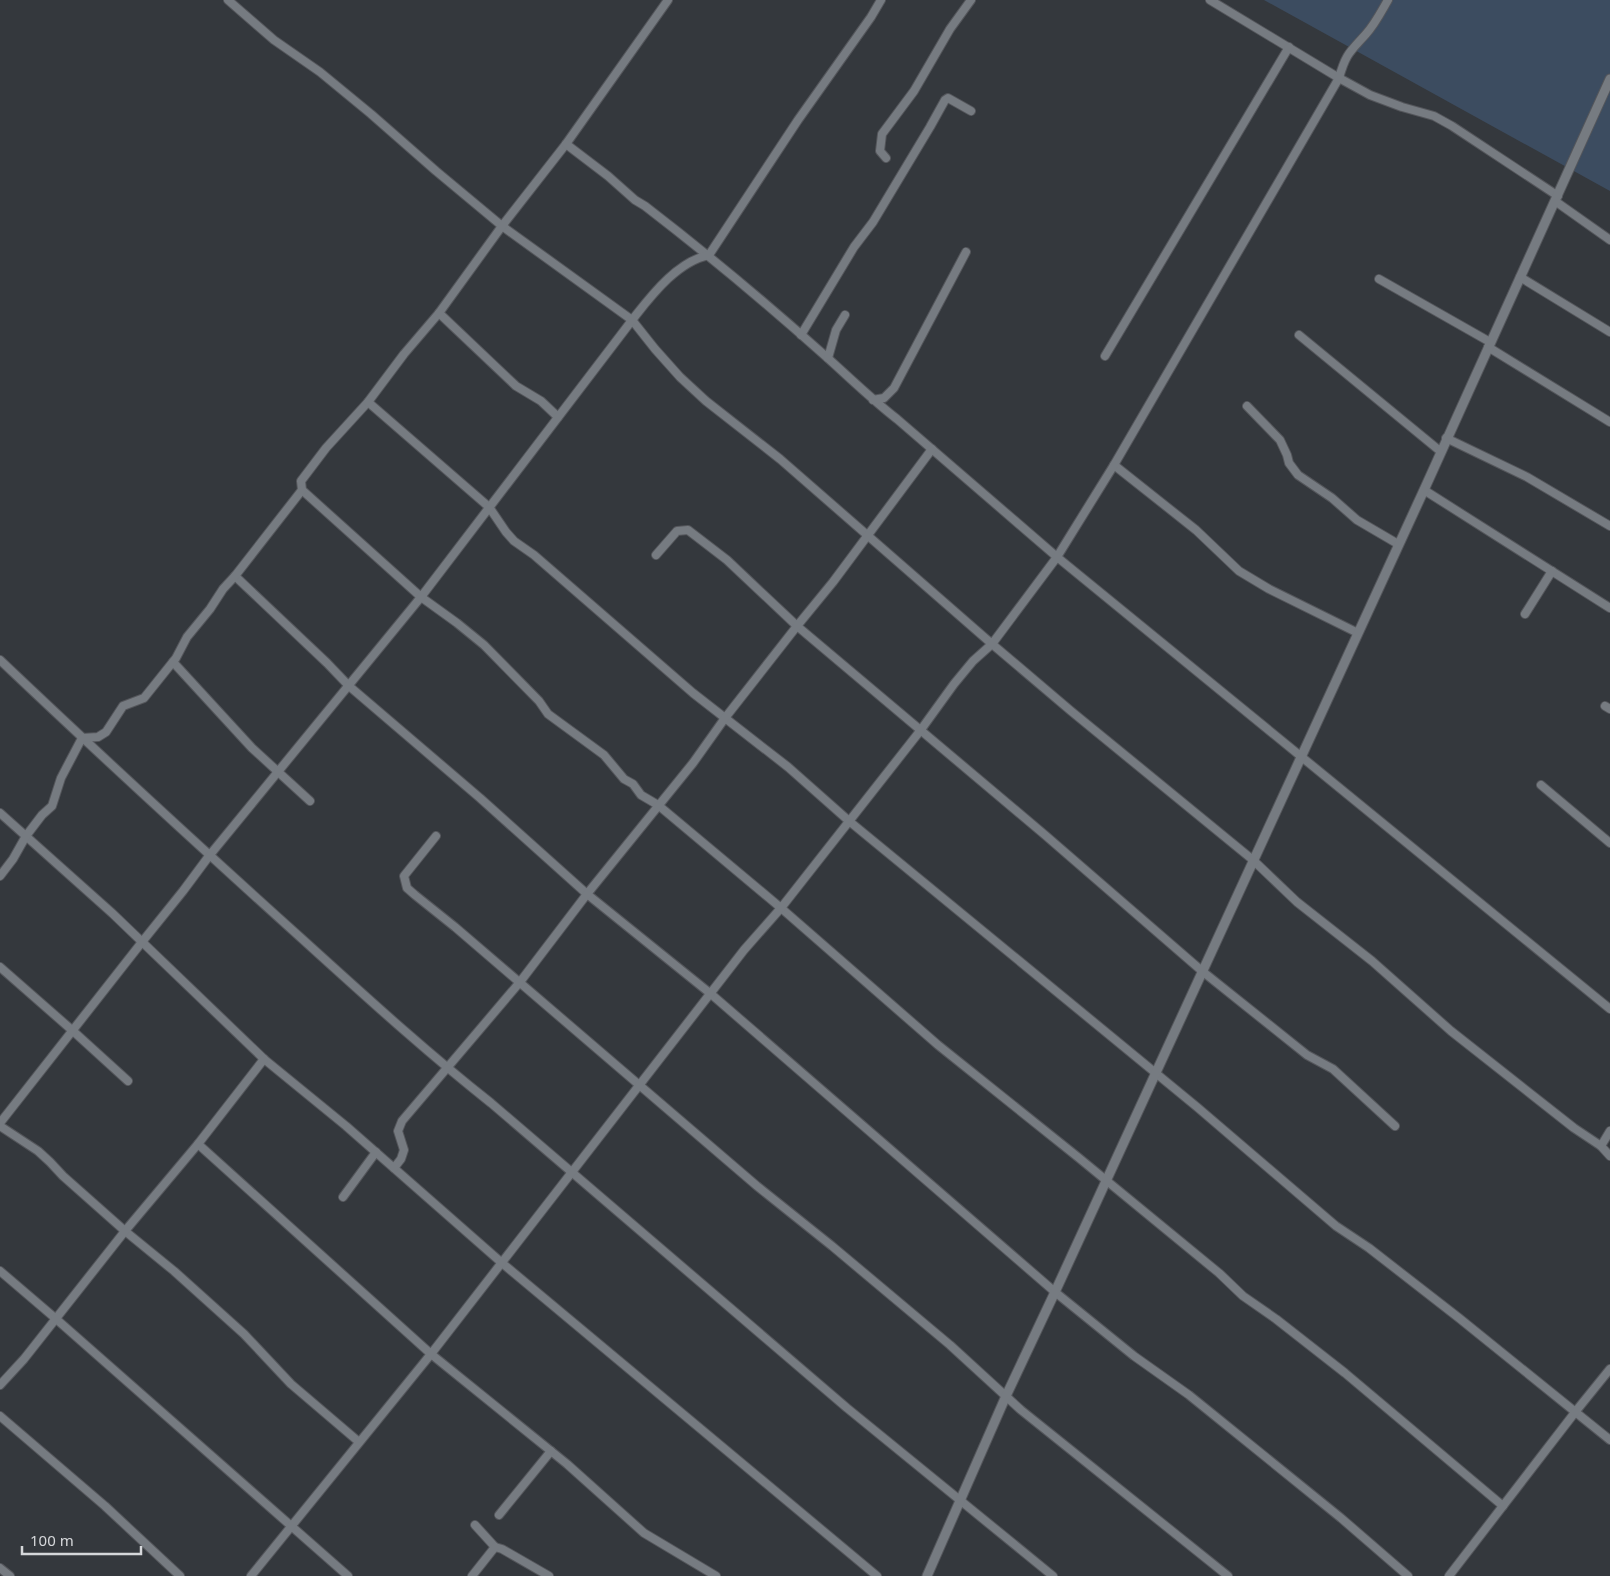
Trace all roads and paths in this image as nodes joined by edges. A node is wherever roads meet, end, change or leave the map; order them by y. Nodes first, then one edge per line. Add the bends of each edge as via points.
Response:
1 (228, 0) edge
2 (668, 0) edge
3 (881, 0) edge
4 (971, 0) edge
5 (1210, 0) edge
6 (1388, 0) edge
7 (1289, 47) junction
8 (1339, 78) junction
9 (1610, 79) edge
10 (971, 111) dead end
11 (566, 144) junction
12 (886, 158) dead end
13 (1556, 198) junction
14 (502, 226) junction
15 (1610, 240) edge
16 (966, 252) dead end
17 (708, 255) junction
18 (1520, 278) junction
19 (1379, 279) dead end
20 (440, 313) junction
21 (845, 315) dead end
22 (632, 320) junction
23 (1610, 332) edge
24 (801, 335) junction
25 (1299, 335) dead end
26 (1489, 345) junction
27 (1105, 356) dead end
28 (828, 358) junction
29 (873, 400) junction
30 (368, 402) junction
31 (1247, 406) dead end
32 (558, 417) junction
33 (1610, 422) edge
34 (1446, 438) junction
35 (932, 449) junction
36 (1440, 451) junction
37 (1114, 465) junction
38 (302, 490) junction
39 (1424, 490) junction
40 (489, 507) junction
41 (1610, 526) edge
42 (867, 535) junction
43 (1398, 544) junction
44 (656, 555) dead end
45 (1057, 557) junction
46 (1552, 571) junction
47 (235, 576) junction
48 (421, 597) junction
49 (1610, 608) edge
50 (1525, 614) dead end
51 (797, 626) junction
52 (1358, 633) junction
53 (992, 644) junction
54 (0, 660) edge
55 (173, 662) junction
56 (348, 686) junction
57 (725, 718) junction
58 (920, 731) junction
59 (82, 738) junction
60 (1301, 756) junction
61 (277, 773) junction
62 (1541, 785) dead end
63 (310, 801) dead end
64 (658, 805) junction
65 (0, 813) edge
66 (849, 821) junction
67 (26, 836) junction
68 (436, 836) dead end
69 (1610, 843) edge
70 (209, 856) junction
71 (1253, 860) junction
72 (0, 876) edge
73 (586, 894) junction
74 (781, 908) junction
75 (142, 942) junction
76 (0, 967) edge
77 (1202, 971) junction
78 (520, 982) junction
79 (711, 994) junction
80 (1610, 1009) edge
81 (73, 1030) junction
82 (264, 1059) junction
83 (447, 1068) junction
84 (1155, 1072) junction
85 (128, 1081) dead end
86 (640, 1085) junction
87 (0, 1124) edge
88 (1396, 1126) dead end
89 (1610, 1131) edge
90 (198, 1144) junction
91 (1600, 1146) junction
92 (376, 1152) junction
93 (1610, 1156) edge
94 (394, 1168) junction
95 (572, 1173) junction
96 (1106, 1181) junction
97 (343, 1197) dead end
98 (125, 1231) junction
99 (502, 1262) junction
100 (0, 1271) edge
101 (1055, 1292) junction
102 (56, 1318) junction
103 (431, 1354) junction
104 (1610, 1369) edge
105 (0, 1385) edge
106 (1006, 1396) junction
107 (1576, 1411) junction
108 (0, 1416) edge
109 (1610, 1440) edge
110 (359, 1442) junction
111 (551, 1451) junction
112 (960, 1502) junction
113 (1503, 1506) junction
114 (499, 1515) dead end
115 (292, 1526) junction
116 (474, 1526) dead end
117 (495, 1547) junction
118 (0, 1568) edge
119 (10, 1576) edge
120 (180, 1576) edge
121 (251, 1576) edge
122 (348, 1576) edge
123 (472, 1576) edge
124 (549, 1576) edge
125 (716, 1576) edge
126 (877, 1576) edge
127 (926, 1576) edge
128 (1053, 1576) edge
129 (1228, 1576) edge
130 (1408, 1576) edge
131 (1449, 1576) edge

1 - 14 street via 274,40 371,114
2 - 11 street
3 - 17 street
4 - 12 street via 914,91 882,134 880,151
5 - 7 street
6 - 8 street via 1366,34 1350,50
7 - 8 street
7 - 27 street
8 - 13 street via 1378,98 1434,116
8 - 37 street
9 - 13 street
10 - 24 street via 952,99 945,100
11 - 14 street
11 - 17 street
13 - 15 street
13 - 18 street
14 - 20 street
14 - 22 street
16 - 29 street via 894,388 884,398
17 - 22 street via 693,260 660,285
17 - 24 street
18 - 23 street
18 - 26 street
19 - 26 street
20 - 30 street
20 - 32 street via 516,386 541,401
21 - 28 street via 836,330
22 - 32 street
22 - 42 street via 680,377 706,401
24 - 28 street
25 - 36 street
26 - 33 street
26 - 34 street
28 - 29 street
29 - 35 street
30 - 38 street via 300,480
30 - 40 street
31 - 43 street via 1280,440 1298,475 1357,520
32 - 40 street
34 - 36 street
34 - 41 street via 1527,477
35 - 42 street
35 - 45 street
36 - 39 street
37 - 45 street
37 - 52 street via 1196,530 1239,571
38 - 47 street
38 - 48 street
39 - 43 street
39 - 46 street
40 - 48 street
40 - 57 street via 514,541
42 - 51 street
42 - 53 street
43 - 52 street
44 - 51 street via 677,531 688,530 727,560
45 - 53 street
45 - 60 street
46 - 49 street
46 - 50 street
47 - 55 street via 187,637
47 - 56 street
48 - 56 street
48 - 64 street via 484,645 548,714 604,755 641,795
51 - 57 street
51 - 58 street
52 - 60 street
53 - 58 street via 973,661
53 - 71 street
54 - 59 street
55 - 59 street via 144,698 123,706 102,735 95,739
55 - 61 street
56 - 61 street
56 - 73 street via 480,798
57 - 64 street
57 - 66 street via 788,767
58 - 66 street
58 - 77 street via 1045,834
59 - 67 street via 61,778 52,806
59 - 70 street
60 - 71 street
60 - 80 street
61 - 63 street
61 - 70 street
62 - 69 street
64 - 73 street
64 - 74 street
65 - 67 street
66 - 74 street
66 - 84 street
67 - 72 street
67 - 75 street
68 - 78 street via 404,876 407,888
70 - 75 street
70 - 83 street
71 - 77 street
71 - 91 street via 1298,902 1451,1030
73 - 78 street
73 - 79 street
74 - 79 street
74 - 96 street via 938,1045
75 - 81 street
75 - 82 street
76 - 81 street
77 - 84 street
77 - 88 street via 1307,1055 1333,1069
78 - 83 street
78 - 86 street
79 - 86 street
79 - 101 street
81 - 85 street
81 - 87 street
82 - 90 street
82 - 92 street
83 - 94 street via 402,1121 398,1131 404,1150
83 - 95 street
84 - 96 street
84 - 107 street via 1336,1226 1369,1248
86 - 95 street
86 - 106 street via 950,1345
87 - 98 street via 38,1151
89 - 91 street
90 - 98 street
90 - 103 street
91 - 93 street
92 - 94 street
92 - 97 street
94 - 99 street
95 - 99 street
95 - 112 street
96 - 101 street
96 - 113 street via 1220,1273 1243,1296 1345,1373
98 - 102 street
98 - 110 street via 244,1334 291,1384
99 - 103 street
99 - 126 street
100 - 102 street
101 - 106 street
101 - 130 street via 1341,1518
102 - 105 street
102 - 115 street
103 - 110 street
103 - 111 street
104 - 107 street
106 - 112 street
106 - 129 street
107 - 109 street
107 - 113 street
108 - 120 street
110 - 115 street
111 - 114 street
111 - 125 street via 644,1533
112 - 127 street
112 - 128 street
113 - 131 street
115 - 121 street
115 - 122 street
116 - 117 street
117 - 123 street
117 - 124 street
118 - 119 street

